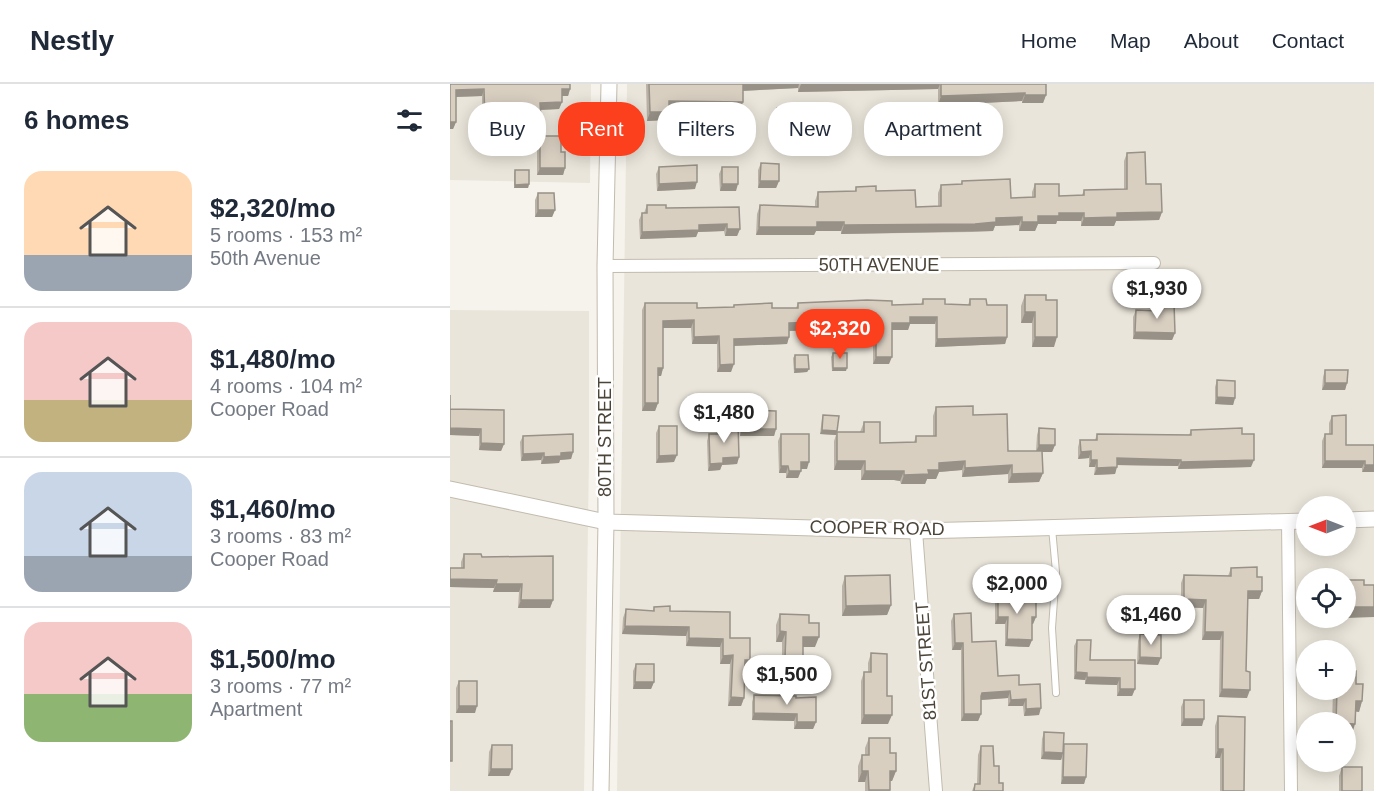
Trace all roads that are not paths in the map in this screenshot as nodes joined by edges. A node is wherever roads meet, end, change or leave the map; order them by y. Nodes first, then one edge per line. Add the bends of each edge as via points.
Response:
1 (609, 84) edge
2 (1154, 263) dead end
3 (605, 266) junction
4 (450, 489) edge
5 (1374, 519) edge
6 (1356, 520) edge
7 (1288, 521) junction
8 (1296, 521) edge
9 (606, 522) junction
10 (1052, 527) junction
11 (916, 531) junction
12 (1056, 693) dead end
13 (601, 791) edge
14 (936, 791) edge
15 (1291, 791) edge

1 - 3 street, 80TH STREET
2 - 3 street, 50TH AVENUE
3 - 9 street, 80TH STREET
4 - 9 street, COOPER ROAD
5 - 6 street
7 - 8 street, COOPER ROAD
7 - 10 street, COOPER ROAD
7 - 15 street
9 - 11 street, COOPER ROAD
9 - 13 street, 80TH STREET
10 - 11 street, COOPER ROAD
10 - 12 lane
11 - 14 street, 81ST STREET

